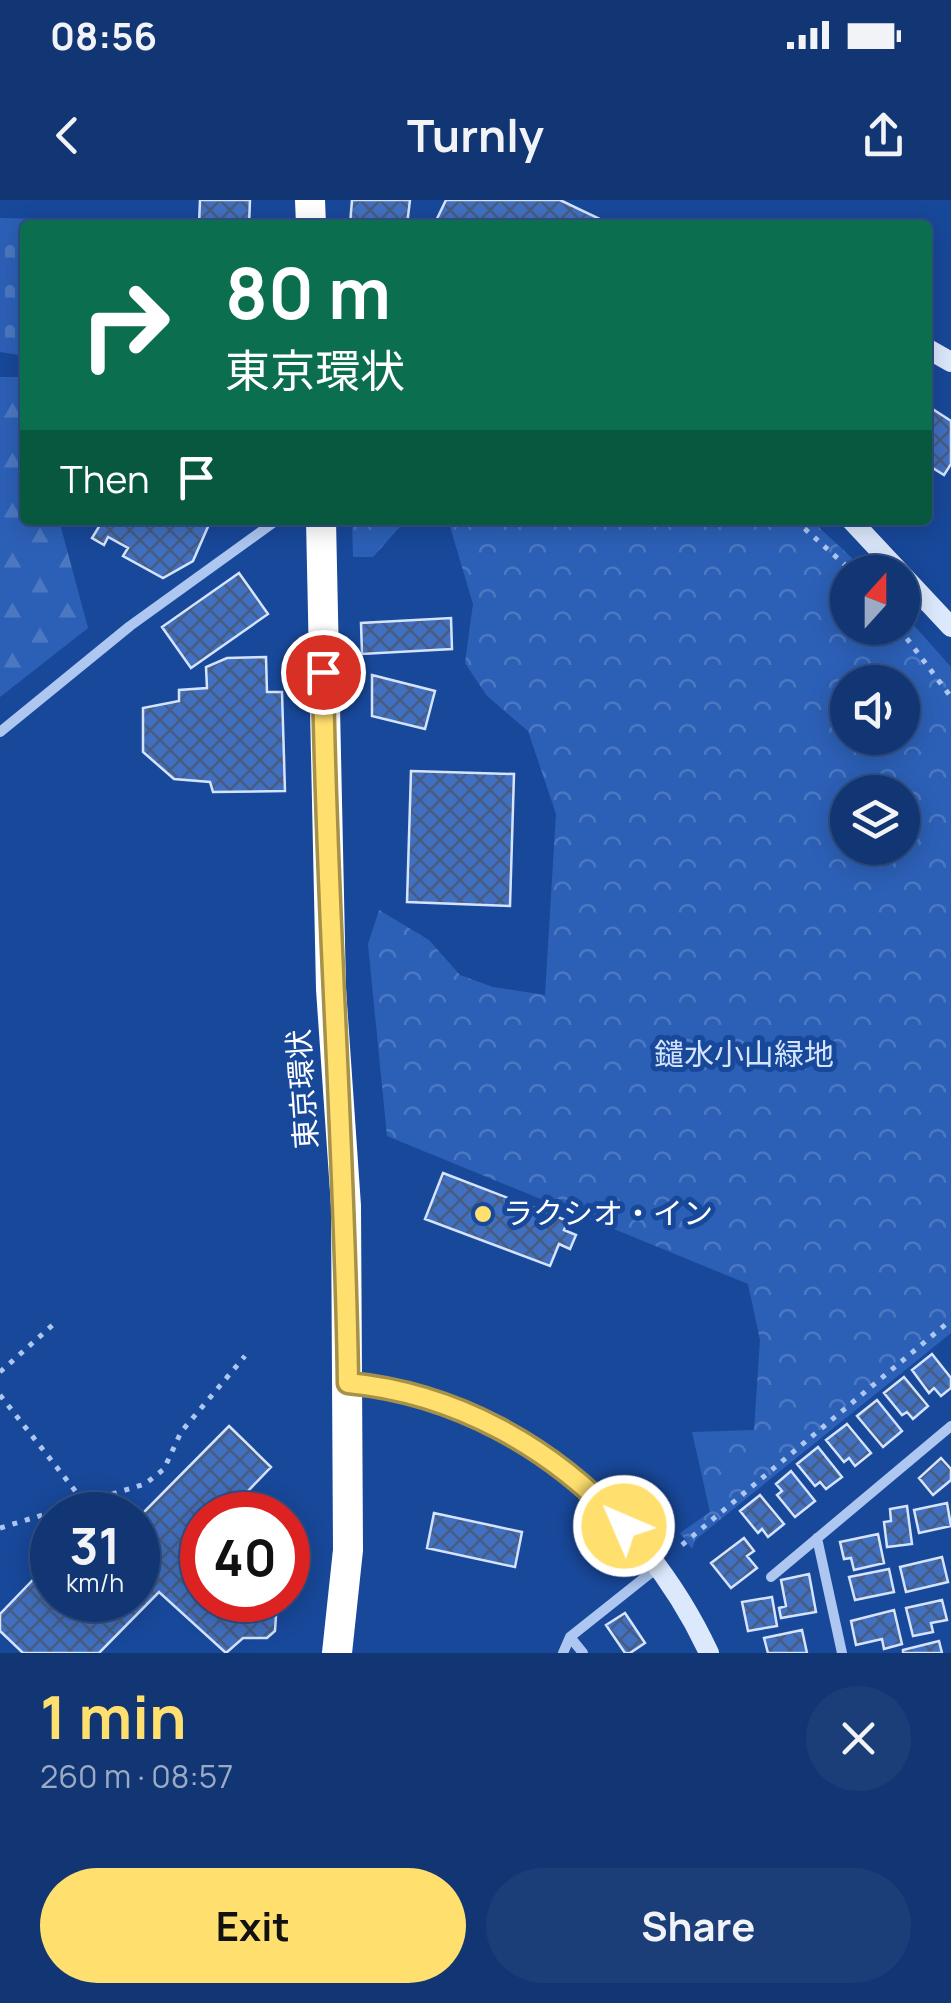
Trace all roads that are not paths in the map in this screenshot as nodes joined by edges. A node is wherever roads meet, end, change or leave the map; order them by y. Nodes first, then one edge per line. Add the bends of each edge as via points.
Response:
1 (270, 525) edge
2 (320, 525) edge
3 (857, 525) edge
4 (951, 627) edge
5 (0, 732) edge
6 (348, 1383) junction
7 (951, 1426) edge
8 (818, 1538) junction
9 (658, 1566) junction
10 (771, 1577) dead end
11 (570, 1637) junction
12 (336, 1653) edge
13 (563, 1653) edge
14 (583, 1653) edge
15 (709, 1653) edge
16 (842, 1653) edge

1 - 5 street via 130,626
2 - 6 highway, 東京環状
3 - 4 street
6 - 9 street via 436,1400 502,1430 588,1490
6 - 12 highway, 東京環状 via 348,1550
7 - 8 street
8 - 10 street
8 - 16 street
9 - 11 street
9 - 15 street
11 - 13 street
11 - 14 street

